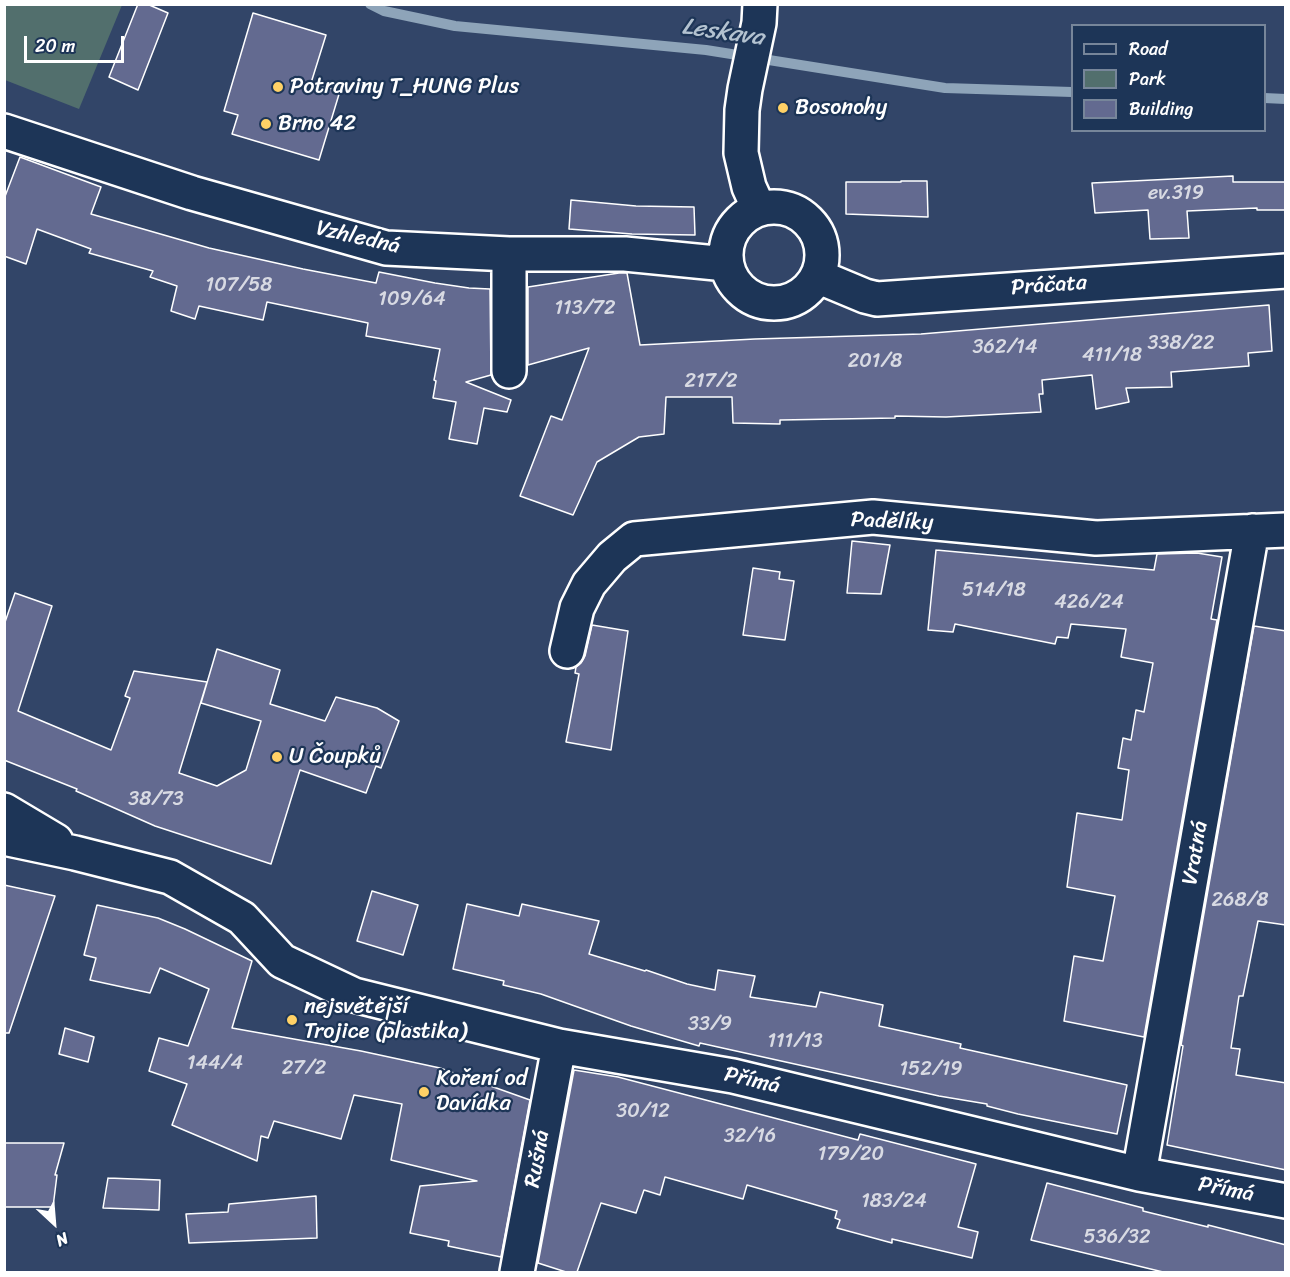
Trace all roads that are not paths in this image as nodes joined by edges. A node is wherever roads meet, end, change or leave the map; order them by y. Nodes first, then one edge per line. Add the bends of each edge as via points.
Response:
1 (760, 4) edge
2 (4, 130) edge
3 (759, 209) junction
4 (509, 254) junction
5 (726, 264) junction
6 (1286, 271) edge
7 (817, 276) junction
8 (509, 370) dead end
9 (1286, 530) edge
10 (1252, 531) junction
11 (567, 651) dead end
12 (4, 810) edge
13 (4, 838) edge
14 (75, 853) junction
15 (559, 1046) junction
16 (1139, 1174) junction
17 (1286, 1201) edge
18 (517, 1272) edge

1 - 3 street via 742,110 741,153
2 - 4 street, Vzhledná via 192,193 386,249
3 - 5 street via 732,230
3 - 7 street via 788,209 812,225 822,252
4 - 5 street, Vzhledná via 625,254
4 - 8 street
5 - 7 street via 739,288 770,303 792,300 811,286
6 - 7 street, Práčata via 877,299
9 - 10 street, Padělíky
10 - 11 street, Padělíky via 1096,538 873,517 634,539 589,584 577,608
10 - 16 street, Vratná
12 - 14 street
13 - 14 street
14 - 15 street, Přímá via 170,877 242,918 282,961 354,995
15 - 16 street, Přímá via 733,1076
15 - 18 street, Rušná
16 - 17 street, Přímá

